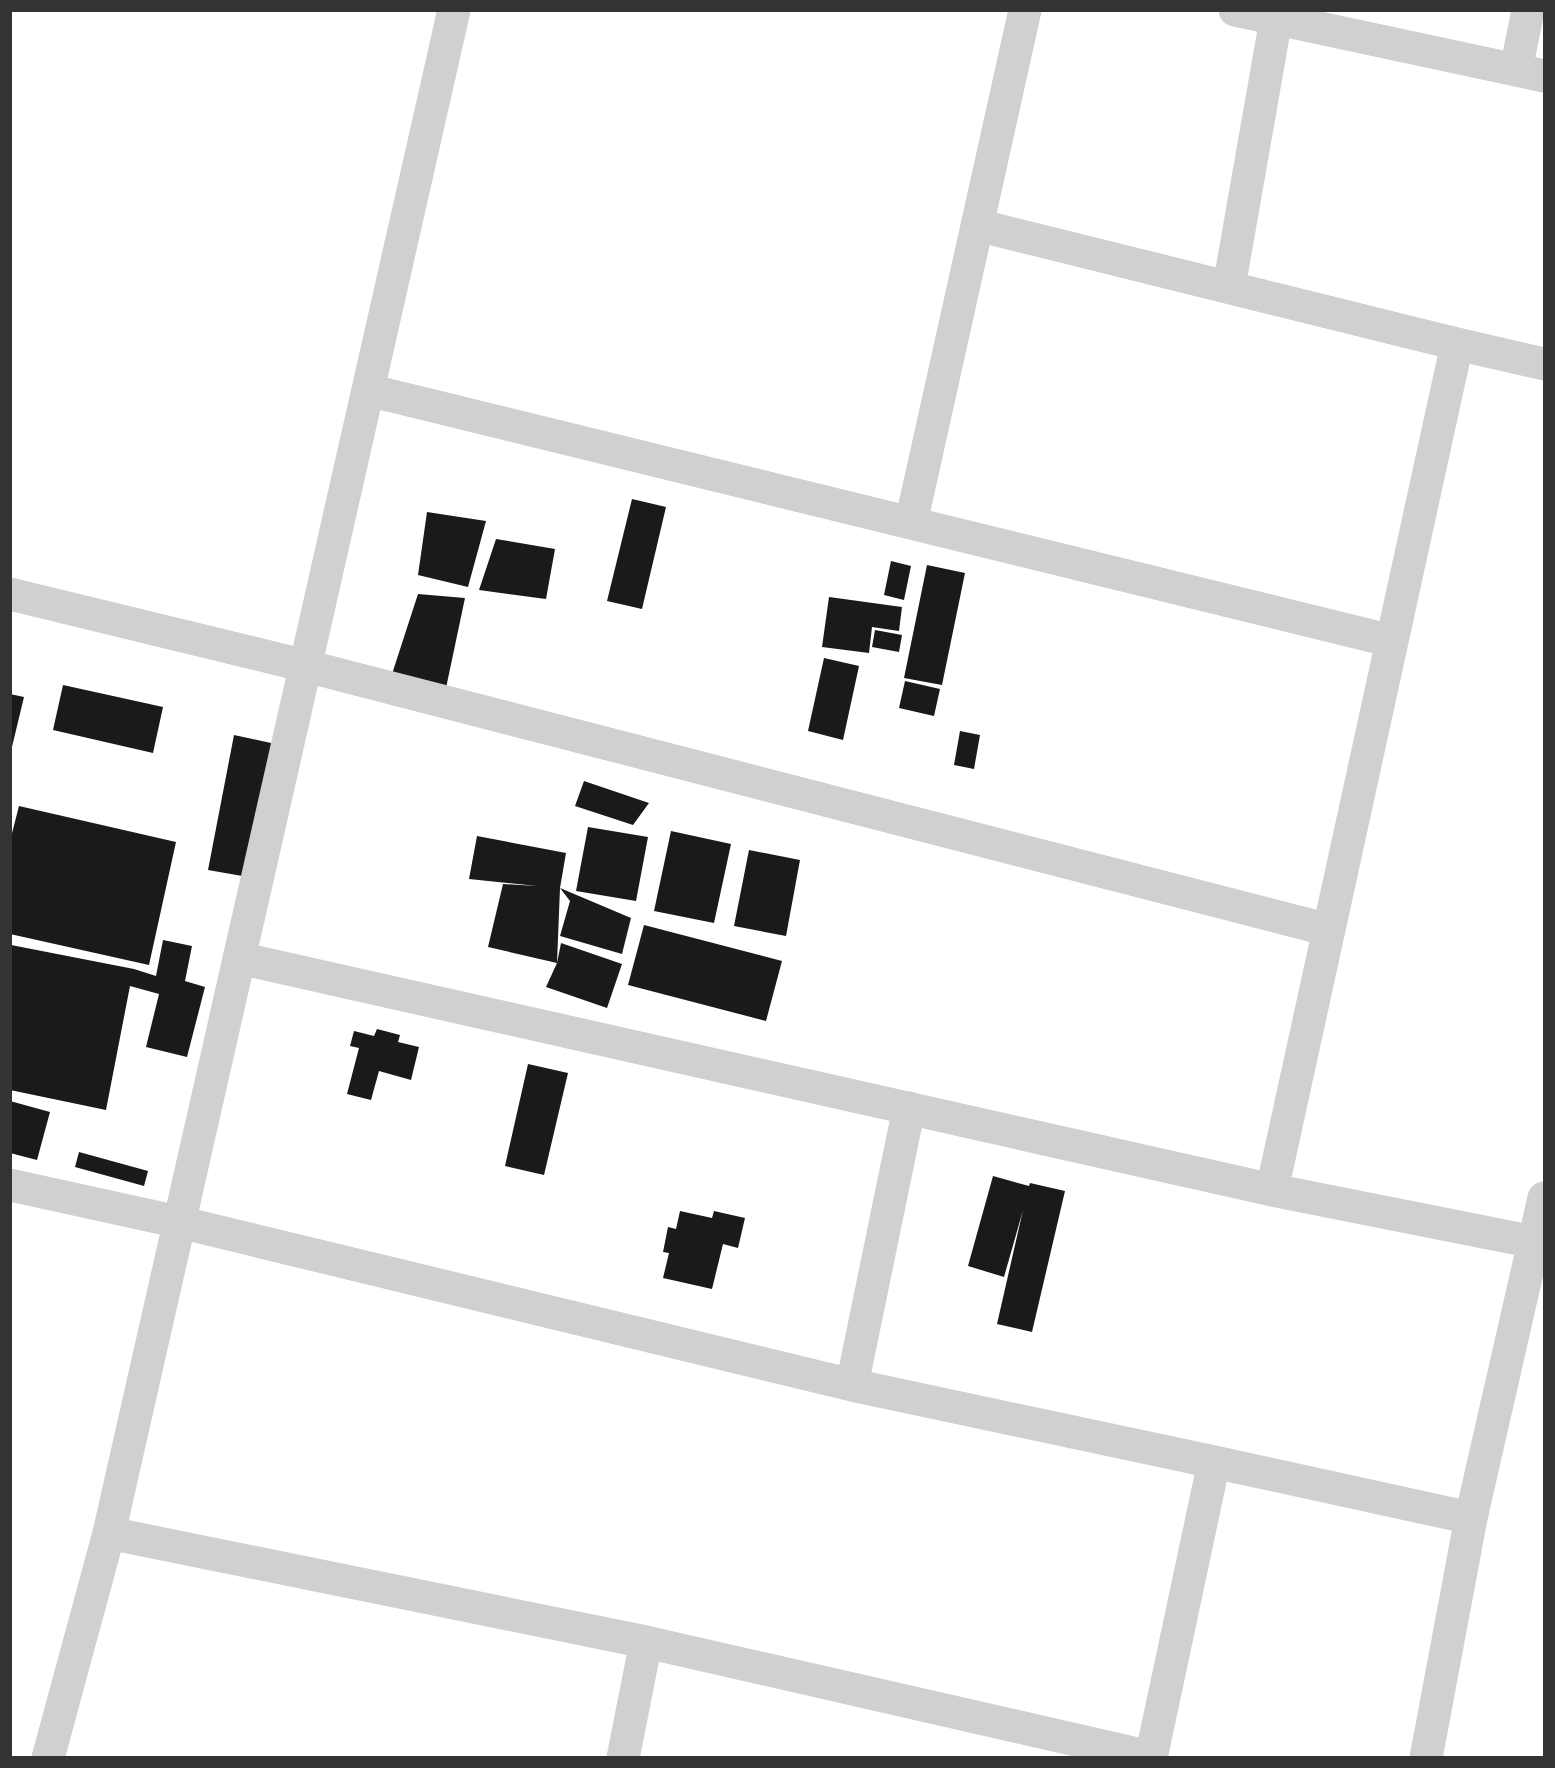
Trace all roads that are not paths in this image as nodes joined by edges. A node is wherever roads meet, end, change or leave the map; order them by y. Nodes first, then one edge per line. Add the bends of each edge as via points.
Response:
1 (454, 10) edge
2 (1025, 10) edge
3 (1528, 10) edge
4 (1255, 14) edge
5 (1530, 73) edge
6 (977, 225) junction
7 (1229, 287) junction
8 (1457, 344) junction
9 (1545, 364) edge
10 (368, 390) junction
11 (911, 523) junction
12 (10, 594) edge
13 (1392, 640) junction
14 (306, 666) junction
15 (1329, 930) junction
16 (239, 958) junction
17 (909, 1108) junction
18 (10, 1185) edge
19 (1272, 1190) junction
20 (1545, 1198) edge
21 (179, 1222) junction
22 (1539, 1243) edge
23 (852, 1385) junction
24 (1214, 1462) junction
25 (1471, 1518) junction
26 (109, 1533) junction
27 (646, 1642) junction
28 (1151, 1757) edge
29 (48, 1758) edge
30 (623, 1758) edge
31 (1426, 1758) edge

1 - 10 street
2 - 6 street
3 - 5 street
4 - 5 street
4 - 7 street
6 - 7 street
6 - 11 street
7 - 8 street
8 - 9 street
8 - 13 street
10 - 11 street
10 - 14 street
11 - 13 street
12 - 14 street
13 - 15 street
14 - 15 street
14 - 16 street
15 - 19 street
16 - 17 street
16 - 21 street
17 - 19 street
17 - 23 street
18 - 21 street
19 - 22 street
20 - 22 street
21 - 23 street
21 - 26 street
22 - 25 street
23 - 24 street
24 - 25 street
24 - 28 street
25 - 31 street
26 - 27 street
26 - 29 street
27 - 28 street
27 - 30 street

